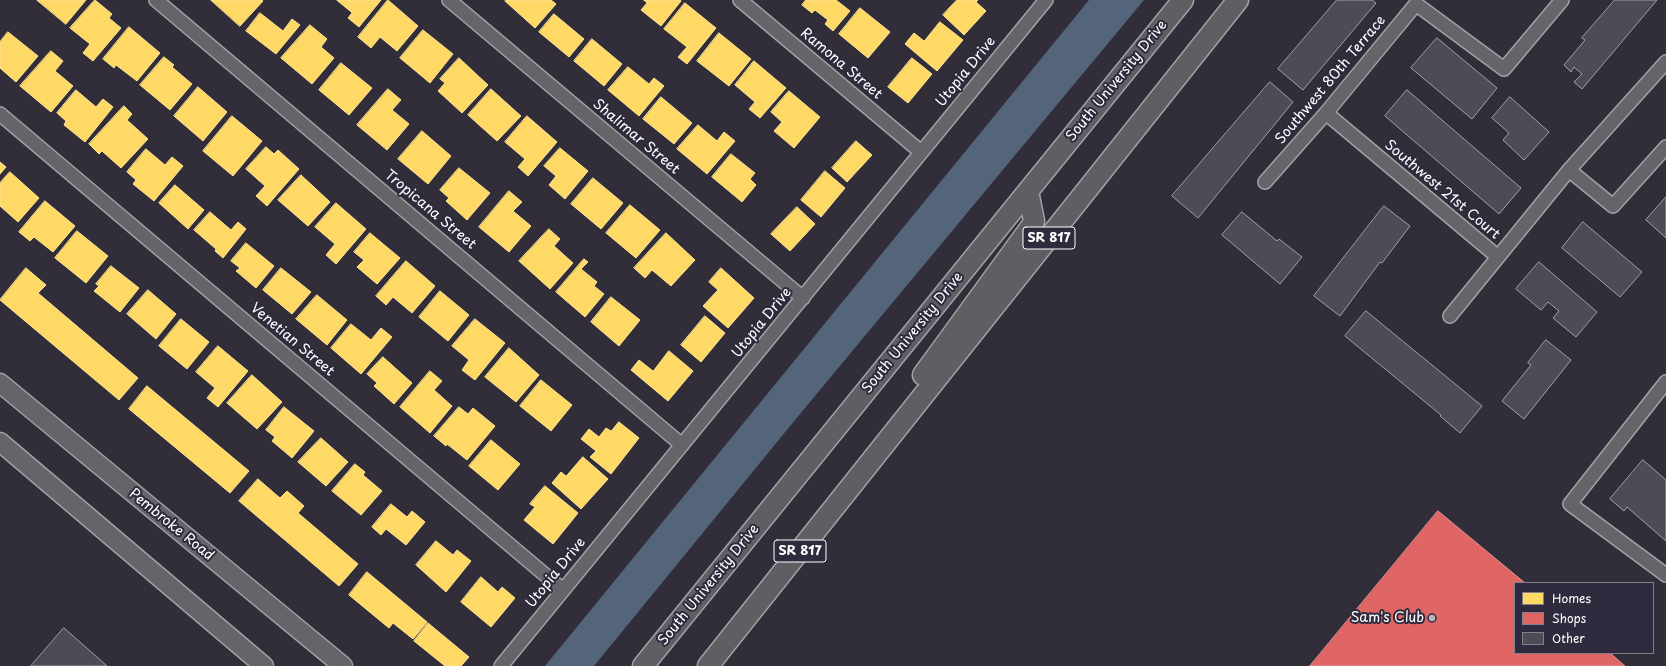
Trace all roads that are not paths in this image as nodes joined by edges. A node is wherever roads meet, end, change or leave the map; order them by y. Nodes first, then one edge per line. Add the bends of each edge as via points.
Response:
1 (156, 0) edge
2 (449, 0) edge
3 (740, 0) edge
4 (1183, 0) edge
5 (1238, 0) edge
6 (1562, 0) edge
7 (1040, 2) edge
8 (1666, 62) edge
9 (1326, 113) junction
10 (0, 114) edge
11 (1666, 147) edge
12 (921, 152) junction
13 (1569, 170) junction
14 (1265, 182) dead end
15 (1028, 191) junction
16 (1498, 258) junction
17 (803, 298) junction
18 (1450, 316) dead end
19 (1666, 382) edge
20 (0, 383) edge
21 (894, 433) junction
22 (0, 442) edge
23 (682, 445) junction
24 (1666, 575) edge
25 (563, 590) junction
26 (264, 666) edge
27 (343, 666) edge
28 (501, 666) edge
29 (643, 666) edge
30 (708, 666) edge

1 - 23 street, Tropicana Street
2 - 17 street, Shalimar Street
3 - 12 street, Ramona Street
4 - 15 main road, South University Drive / SR 817
5 - 21 main road, SR 817
6 - 9 street, Southwest 80th Terrace via 1504,69 1416,4
7 - 12 street, Utopia Drive
8 - 13 street
9 - 14 street, Southwest 80th Terrace
9 - 16 street, Southwest 21st Court
10 - 25 street, Venetian Street
11 - 13 street via 1613,206
12 - 17 street, Utopia Drive
13 - 16 street
15 - 21 main road via 1033,224 907,397 901,407
15 - 29 main road, South University Drive / SR 817
16 - 18 street, Southwest 21st Court
17 - 23 street, Utopia Drive
19 - 24 street via 1570,504
20 - 27 main road, Pembroke Road
21 - 30 main road, SR 817
22 - 26 main road
23 - 25 street, Utopia Drive
25 - 28 street, Utopia Drive

